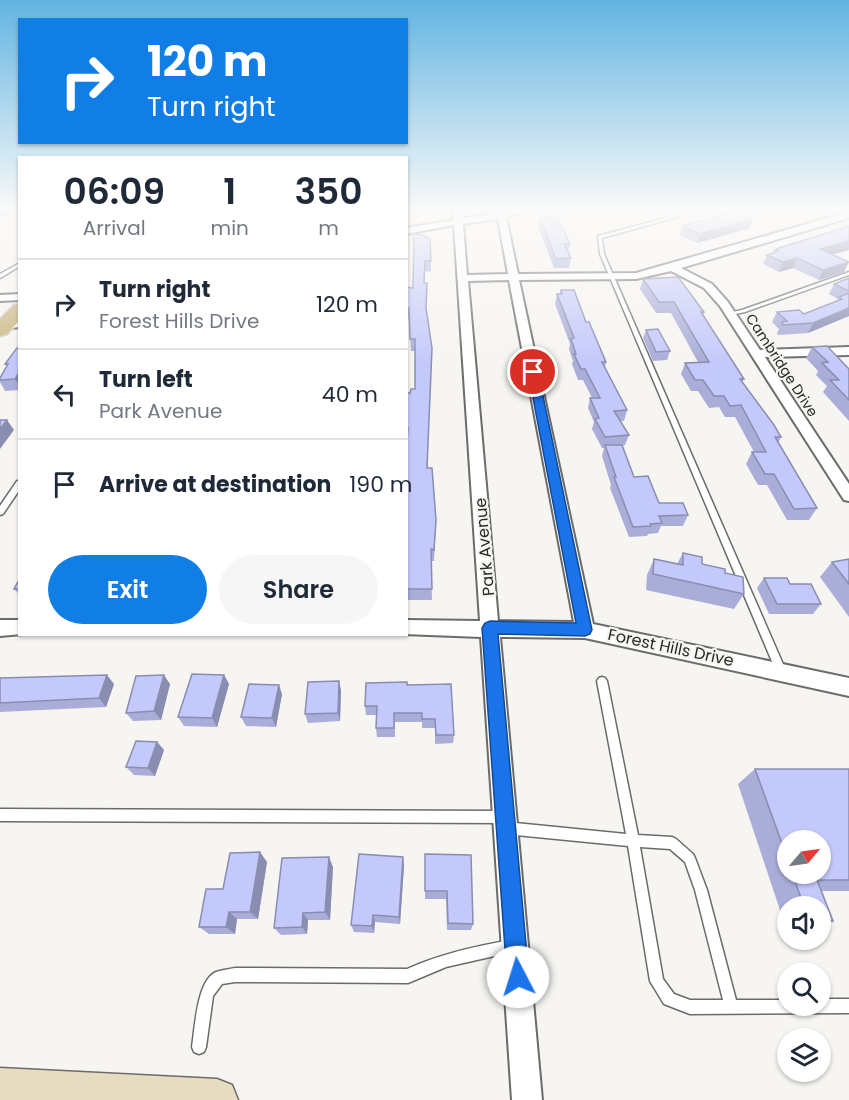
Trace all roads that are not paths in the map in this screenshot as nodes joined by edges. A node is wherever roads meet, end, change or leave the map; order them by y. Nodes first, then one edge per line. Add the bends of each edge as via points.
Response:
1 (461, 260) edge
2 (510, 260) edge
3 (605, 260) edge
4 (699, 260) edge
5 (18, 265) edge
6 (674, 268) junction
7 (849, 273) edge
8 (0, 276) edge
9 (613, 277) junction
10 (462, 278) junction
11 (514, 278) junction
12 (18, 297) edge
13 (0, 298) edge
14 (18, 311) edge
15 (731, 313) junction
16 (6, 326) edge
17 (849, 351) edge
18 (758, 354) junction
19 (18, 486) edge
20 (849, 496) edge
21 (0, 512) edge
22 (0, 628) edge
23 (18, 628) edge
24 (408, 628) edge
25 (490, 628) junction
26 (585, 630) junction
27 (781, 671) junction
28 (602, 681) dead end
29 (849, 687) edge
30 (0, 815) edge
31 (505, 823) junction
32 (633, 841) junction
33 (515, 945) junction
34 (730, 1006) junction
35 (849, 1006) edge
36 (199, 1047) dead end
37 (0, 1089) edge
38 (217, 1100) edge
39 (527, 1100) edge

1 - 10 street, Park Avenue
2 - 11 street
3 - 9 lane
4 - 6 street
5 - 8 lane
6 - 9 street
6 - 15 street, Cambridge Drive via 711,289
7 - 15 lane
9 - 11 street
9 - 27 lane
10 - 11 street
10 - 25 street, Park Avenue
11 - 26 street
12 - 13 street
14 - 16 main road
15 - 18 street, Cambridge Drive
17 - 18 street
18 - 20 street, Cambridge Drive
19 - 21 lane
22 - 23 street
24 - 25 street, Forest Hills Drive
25 - 26 street, Forest Hills Drive
25 - 31 street, Park Avenue
26 - 27 street, Forest Hills Drive
27 - 29 street, Forest Hills Drive
28 - 32 lane
30 - 31 lane
31 - 32 lane
31 - 33 street, Park Avenue
32 - 34 lane via 672,843 689,858 701,890
32 - 34 lane via 657,981 669,999 690,1007
33 - 36 lane via 433,964 408,976 218,978 207,994
33 - 39 street, Park Avenue
34 - 35 lane
37 - 38 main road

